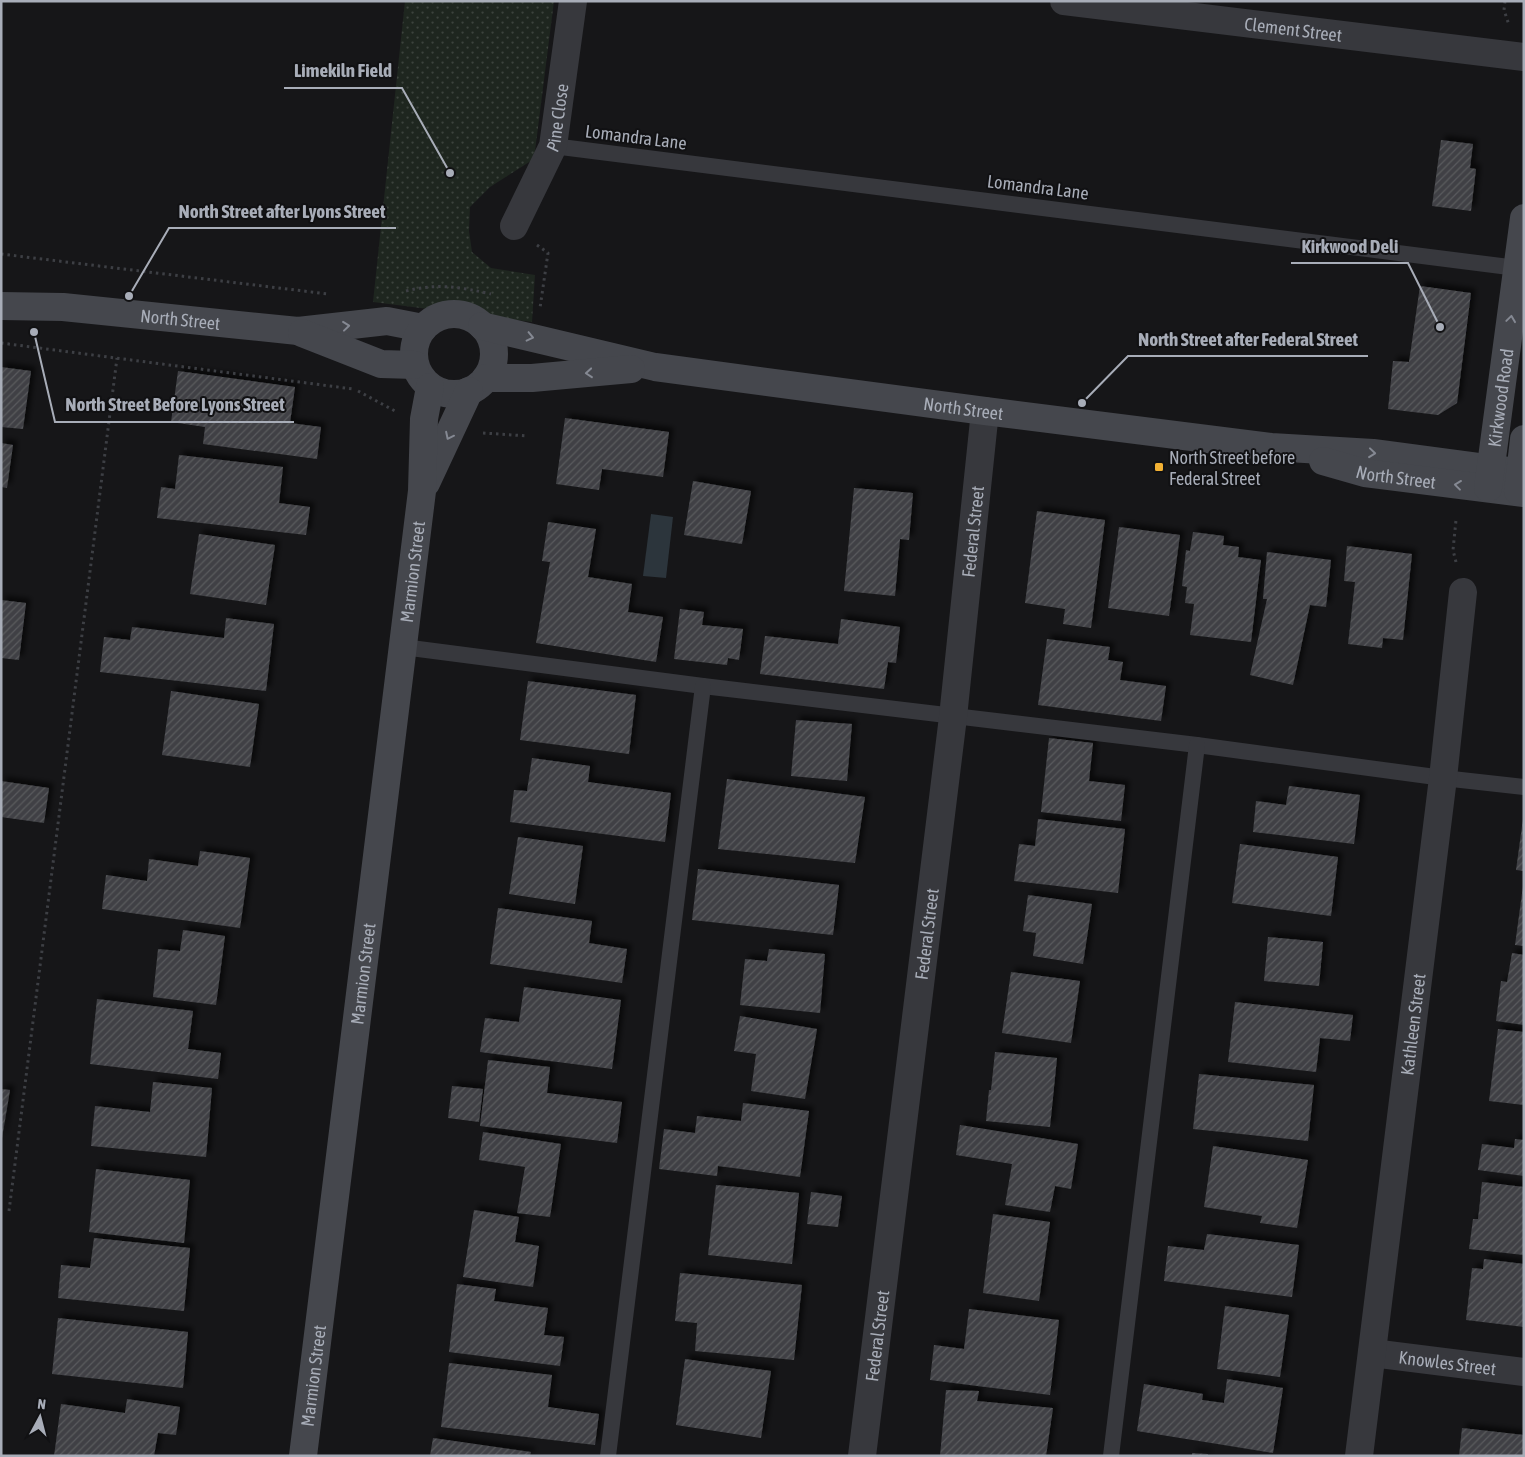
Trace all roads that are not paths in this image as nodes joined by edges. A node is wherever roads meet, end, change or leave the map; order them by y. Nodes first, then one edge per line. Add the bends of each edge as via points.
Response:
1 (573, 1) edge
2 (1064, 1) edge
3 (1524, 57) edge
4 (553, 146) junction
5 (1524, 218) edge
6 (514, 226) road end
7 (1518, 268) junction
8 (1, 287) edge
9 (1, 306) edge
10 (63, 307) junction
11 (482, 326) junction
12 (424, 328) junction
13 (298, 331) junction
14 (415, 365) junction
15 (655, 367) junction
16 (478, 385) junction
17 (430, 387) junction
18 (985, 411) junction
19 (1524, 439) edge
20 (1489, 479) junction
21 (1521, 482) edge
22 (422, 491) junction
23 (1463, 592) road end
24 (403, 647) junction
25 (703, 686) junction
26 (953, 717) junction
27 (1196, 745) junction
28 (1443, 778) junction
29 (1524, 787) edge
30 (1372, 1354) junction
31 (1524, 1372) edge
32 (303, 1456) edge
33 (608, 1456) edge
34 (862, 1456) edge
35 (1111, 1456) edge
36 (1359, 1456) edge

1 - 4 street, Pine Close
2 - 3 street, Clement Street
4 - 6 street, Pine Close
4 - 7 lane, Lomandra Lane
5 - 7 street, Kirkwood Road
20 -> 7 street, Kirkwood Road
8 - 10 street, North Street
9 - 10 street, North Street
10 - 13 street, North Street
11 - 12 street via 466,316 446,315 434,319
11 -> 15 street, North Street
11 - 16 street via 489,335 494,357 492,368
13 -> 12 street, North Street via 386,321
12 - 14 street via 416,339
13 - 14 street, North Street via 381,364
14 - 17 street
15 -> 16 street, North Street
15 - 18 street, North Street
16 - 17 street via 456,394
16 -> 22 street, Marmion Street
17 - 22 street, Marmion Street via 424,419
18 - 20 street, North Street via 1271,447 1365,473
18 - 26 street, Federal Street
19 - 21 street, Kirkwood Road
20 - 21 street, North Street
22 - 24 street, Marmion Street
23 - 28 street, Kathleen Street
24 - 25 lane
24 - 32 street, Marmion Street
25 - 26 lane
25 - 33 lane
26 - 27 lane
26 - 34 street, Federal Street
27 - 28 lane
27 - 35 lane
28 - 29 lane
28 - 30 street, Kathleen Street
30 - 31 street, Knowles Street
30 - 36 street, Kathleen Street

